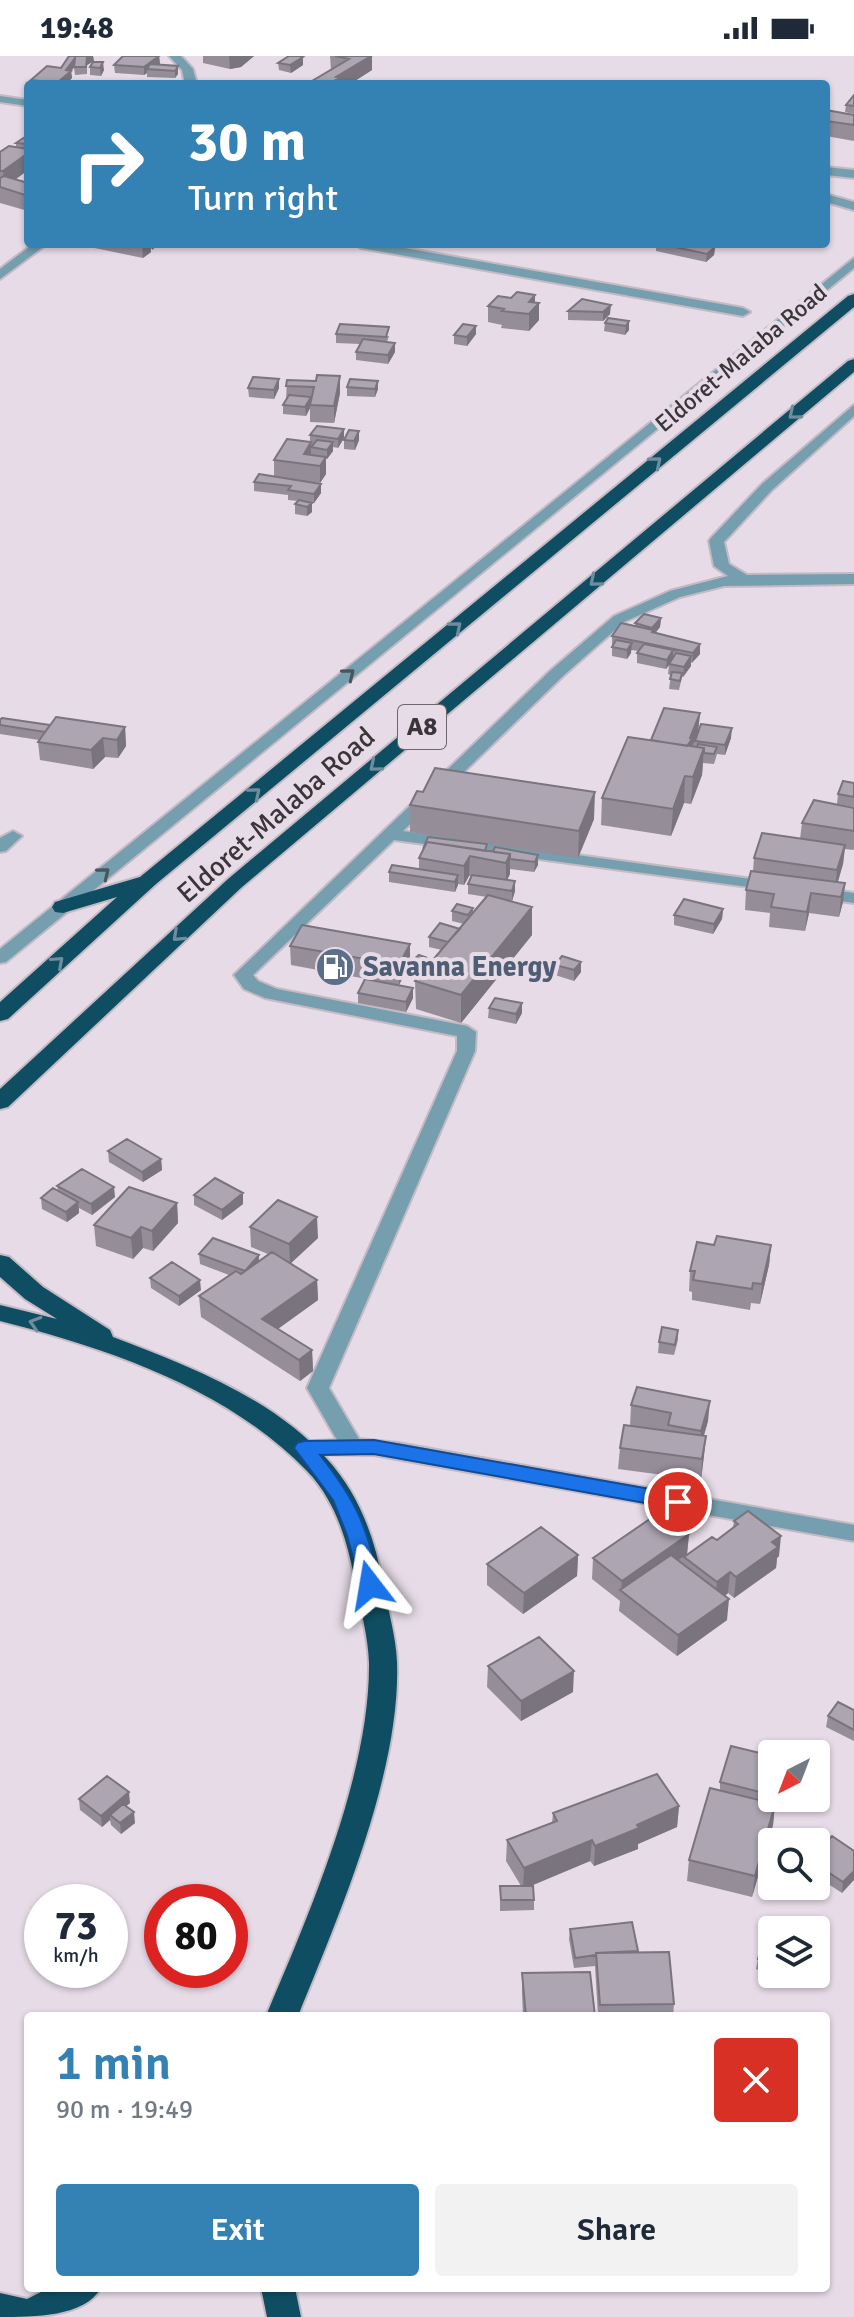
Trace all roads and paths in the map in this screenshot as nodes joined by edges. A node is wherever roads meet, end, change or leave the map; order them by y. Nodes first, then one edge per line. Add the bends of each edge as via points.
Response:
1 (175, 56) edge
2 (190, 80) edge
3 (0, 99) edge
4 (24, 102) edge
5 (830, 171) edge
6 (854, 174) edge
7 (830, 199) edge
8 (854, 206) edge
9 (36, 248) edge
10 (383, 248) edge
11 (854, 262) edge
12 (0, 275) edge
13 (854, 299) edge
14 (743, 312) dead end
15 (854, 364) edge
16 (854, 409) edge
17 (854, 579) edge
18 (745, 580) junction
19 (390, 834) junction
20 (149, 880) junction
21 (854, 898) edge
22 (63, 907) junction
23 (0, 958) edge
24 (0, 1014) edge
25 (6, 1096) edge
26 (0, 1118) edge
27 (0, 1263) edge
28 (0, 1313) edge
29 (124, 1352) junction
30 (353, 1447) junction
31 (304, 1448) junction
32 (854, 1533) edge
33 (284, 2012) edge
34 (75, 2292) edge
35 (279, 2292) edge
36 (23, 2314) edge
37 (284, 2317) edge

1 - 2 street
3 - 4 street
5 - 6 street
7 - 8 street
9 - 12 street
10 - 14 street
22 -> 11 street, Eldoret-Malaba Road
20 -> 13 highway, Eldoret-Malaba Road / A8
15 -> 25 highway, Eldoret-Malaba Road / A8 via 235,883
16 - 18 street via 716,541 722,566
17 - 18 street
18 - 19 street via 675,594 619,619
19 - 21 street
19 - 30 street via 243,975 272,994 467,1032 466,1051 318,1388
20 - 22 highway
24 -> 20 highway, Eldoret-Malaba Road / A8
22 - 23 street, Eldoret-Malaba Road
25 - 26 highway
27 - 29 highway via 34,1293
29 -> 28 highway
29 - 31 highway via 222,1393
30 - 31 street
30 - 32 street
31 - 33 highway via 342,1497 358,1535 384,1666 355,1825
34 - 36 highway
35 - 37 highway

